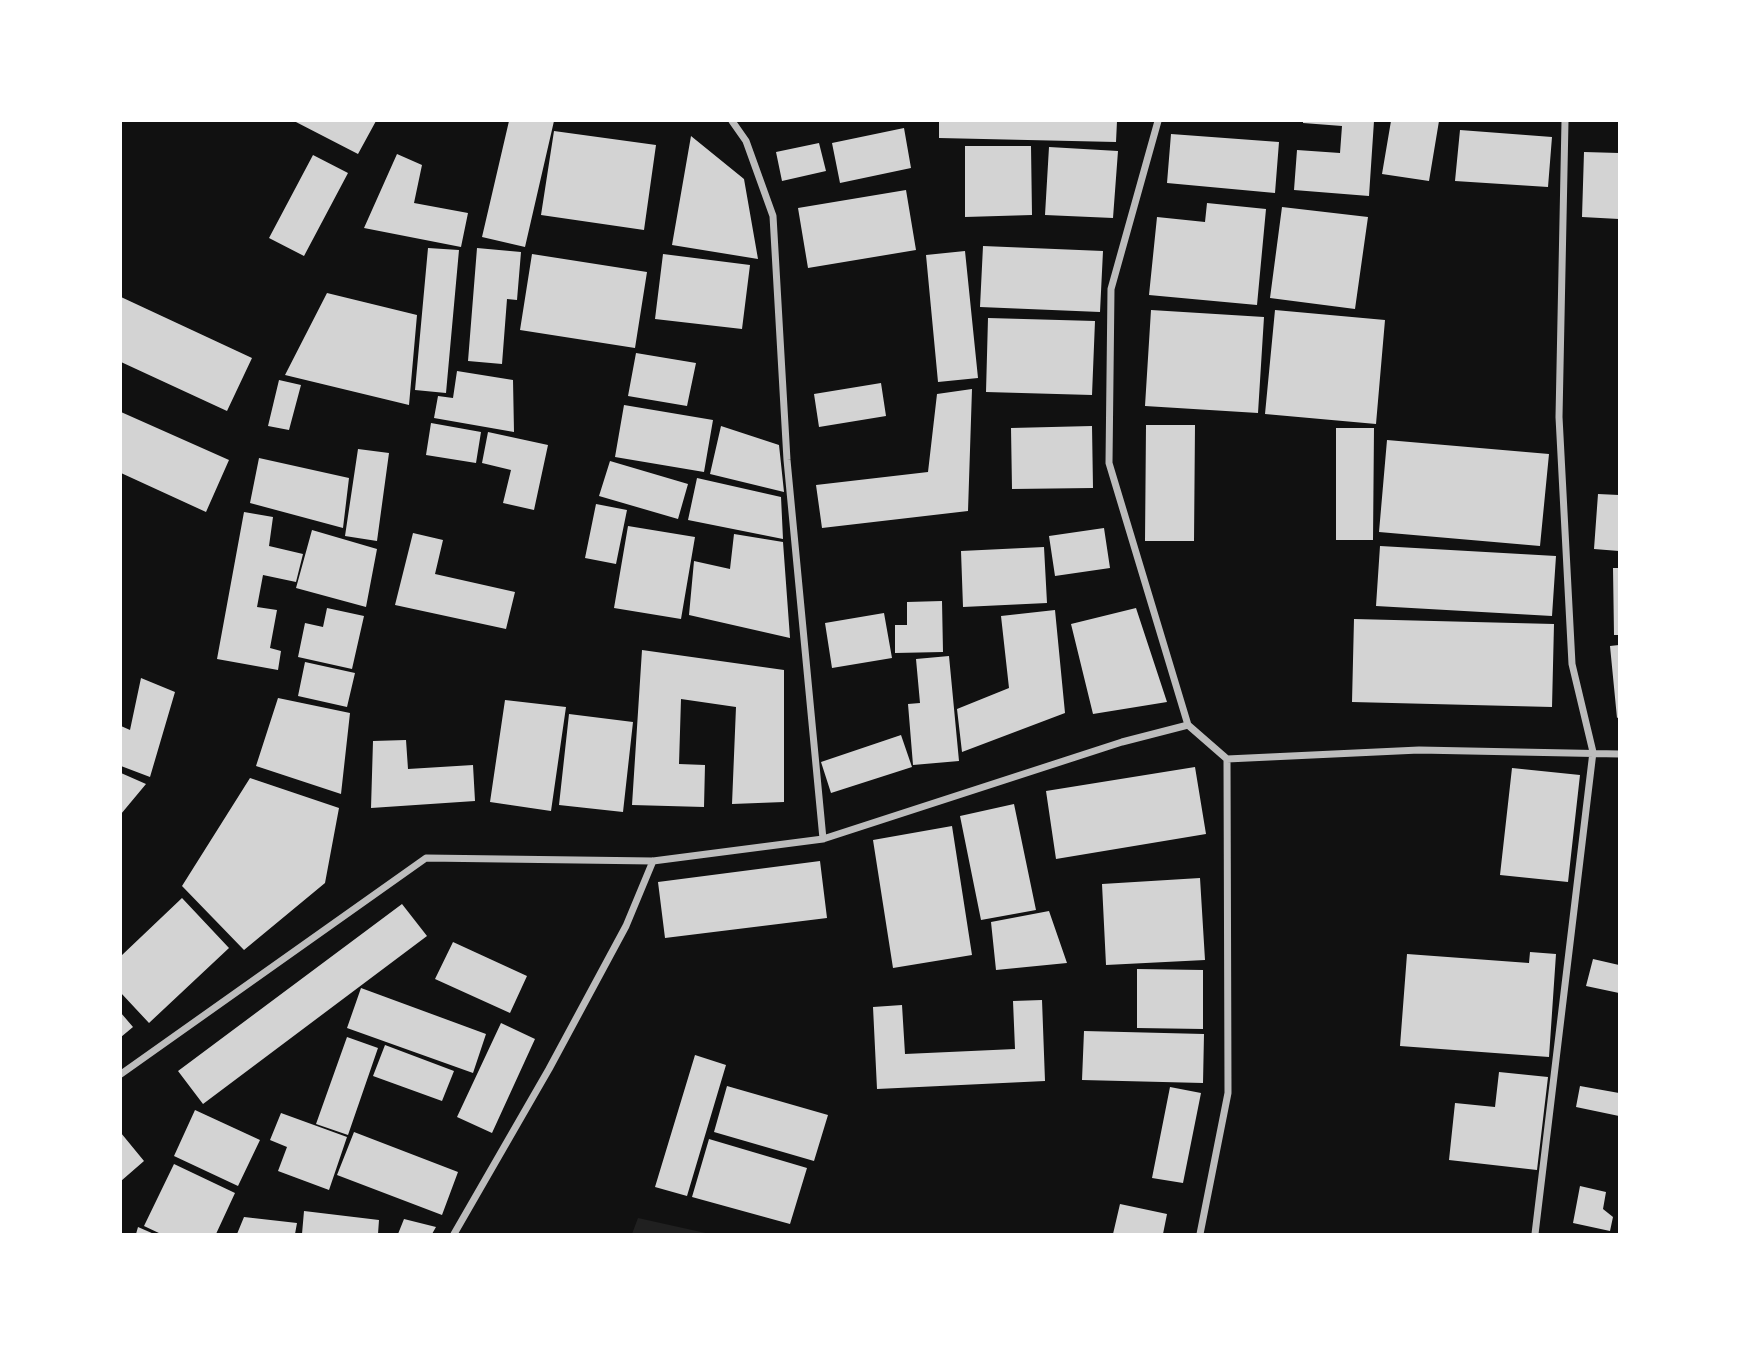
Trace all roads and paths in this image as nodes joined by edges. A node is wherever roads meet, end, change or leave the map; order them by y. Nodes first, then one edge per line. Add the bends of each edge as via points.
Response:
1 (732, 121) edge
2 (1158, 121) edge
3 (1565, 121) edge
4 (1188, 725) junction
5 (1593, 752) junction
6 (1619, 754) edge
7 (1227, 759) junction
8 (823, 839) junction
9 (653, 861) junction
10 (121, 1074) edge
11 (454, 1234) edge
12 (1200, 1234) edge
13 (1535, 1234) edge

1 - 8 street via 746,141 772,216 788,460
2 - 4 street via 1111,289 1109,463
3 - 5 street via 1559,417 1572,664
4 - 7 street
4 - 8 street
5 - 6 street
5 - 7 street via 1419,750
5 - 13 street
7 - 12 street via 1228,1093
8 - 9 street
9 - 10 street via 426,858
9 - 11 street via 626,926

